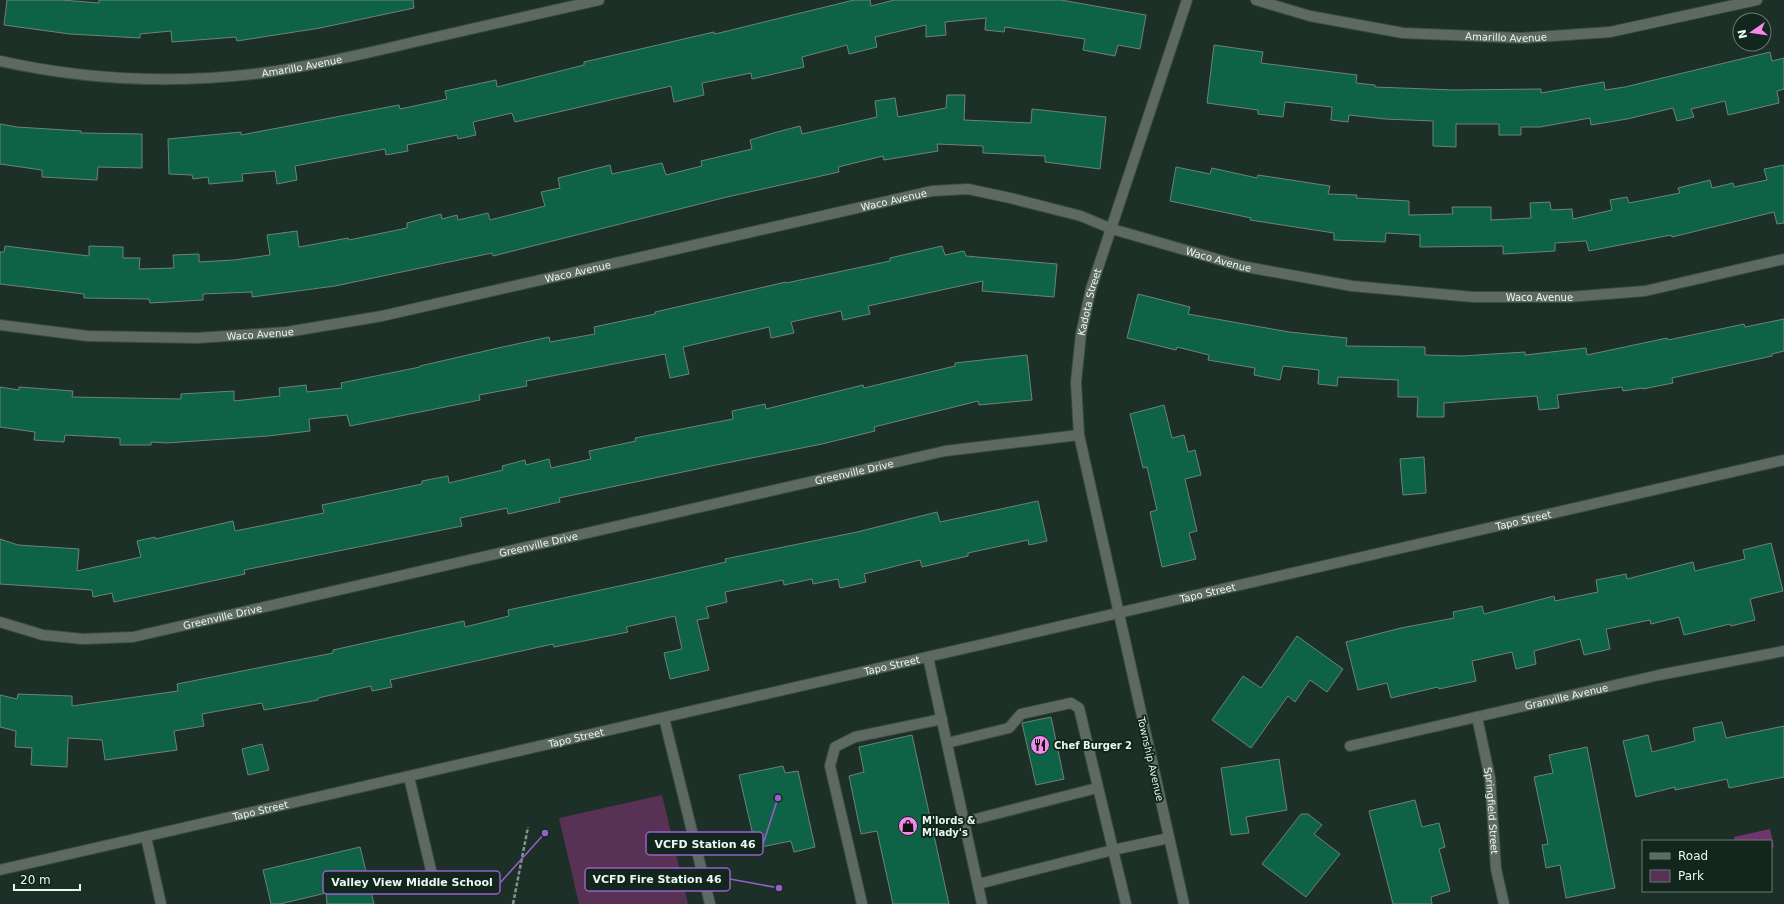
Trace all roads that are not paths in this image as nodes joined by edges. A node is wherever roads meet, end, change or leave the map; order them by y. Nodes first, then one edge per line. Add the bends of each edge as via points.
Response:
1 (599, 0) edge
2 (1186, 0) edge
3 (1256, 0) edge
4 (1757, 0) edge
5 (0, 61) edge
6 (1112, 230) junction
7 (1784, 259) edge
8 (0, 325) edge
9 (1079, 435) junction
10 (1784, 460) edge
11 (1118, 613) junction
12 (0, 622) edge
13 (1784, 651) edge
14 (928, 657) junction
15 (1477, 717) junction
16 (664, 718) junction
17 (942, 719) junction
18 (947, 743) junction
19 (1350, 746) dead end
20 (409, 777) junction
21 (1097, 788) junction
22 (964, 822) junction
23 (146, 837) junction
24 (1169, 838) junction
25 (1113, 850) junction
26 (0, 870) edge
27 (434, 883) dead end
28 (978, 884) junction
29 (161, 904) edge
30 (710, 904) edge
31 (862, 904) edge
32 (982, 904) edge
33 (1126, 904) edge
34 (1184, 904) edge
35 (1504, 904) edge

1 - 5 street, Amarillo Avenue via 331,62 261,73 193,78 117,78 32,68
2 - 6 street, Kadota Street
3 - 4 street, Amarillo Avenue via 1310,16 1403,33 1522,38 1610,32
6 - 7 street, Waco Avenue via 1256,269 1352,286 1473,297 1568,297 1645,291
6 - 8 street, Waco Avenue via 1081,216 1003,196 968,189 932,191 382,316 287,332 197,338 104,336
6 - 9 street, Kadota Street via 1091,289 1081,334 1076,382
9 - 11 street, Kadota Street
9 - 12 street, Greenville Drive via 946,451 133,636 83,639 43,635
10 - 11 street, Tapo Street
11 - 14 street, Tapo Street
11 - 24 street, Township Avenue
13 - 15 street, Granville Avenue via 1659,675
14 - 16 street, Tapo Street
14 - 17 street
15 - 19 street, Granville Avenue
15 - 35 street, Springfield Street via 1490,778 1496,869
16 - 20 street, Tapo Street
16 - 30 street
17 - 18 street
17 - 31 street via 856,737 835,747 830,766
18 - 21 street via 1009,728 1020,714 1071,703 1080,708
18 - 22 street
20 - 23 street, Tapo Street
20 - 27 street
21 - 22 street
21 - 25 street
22 - 28 street
23 - 26 street, Tapo Street
23 - 29 street
24 - 25 street
24 - 34 street, Township Avenue
25 - 28 street
25 - 33 street
28 - 32 street

